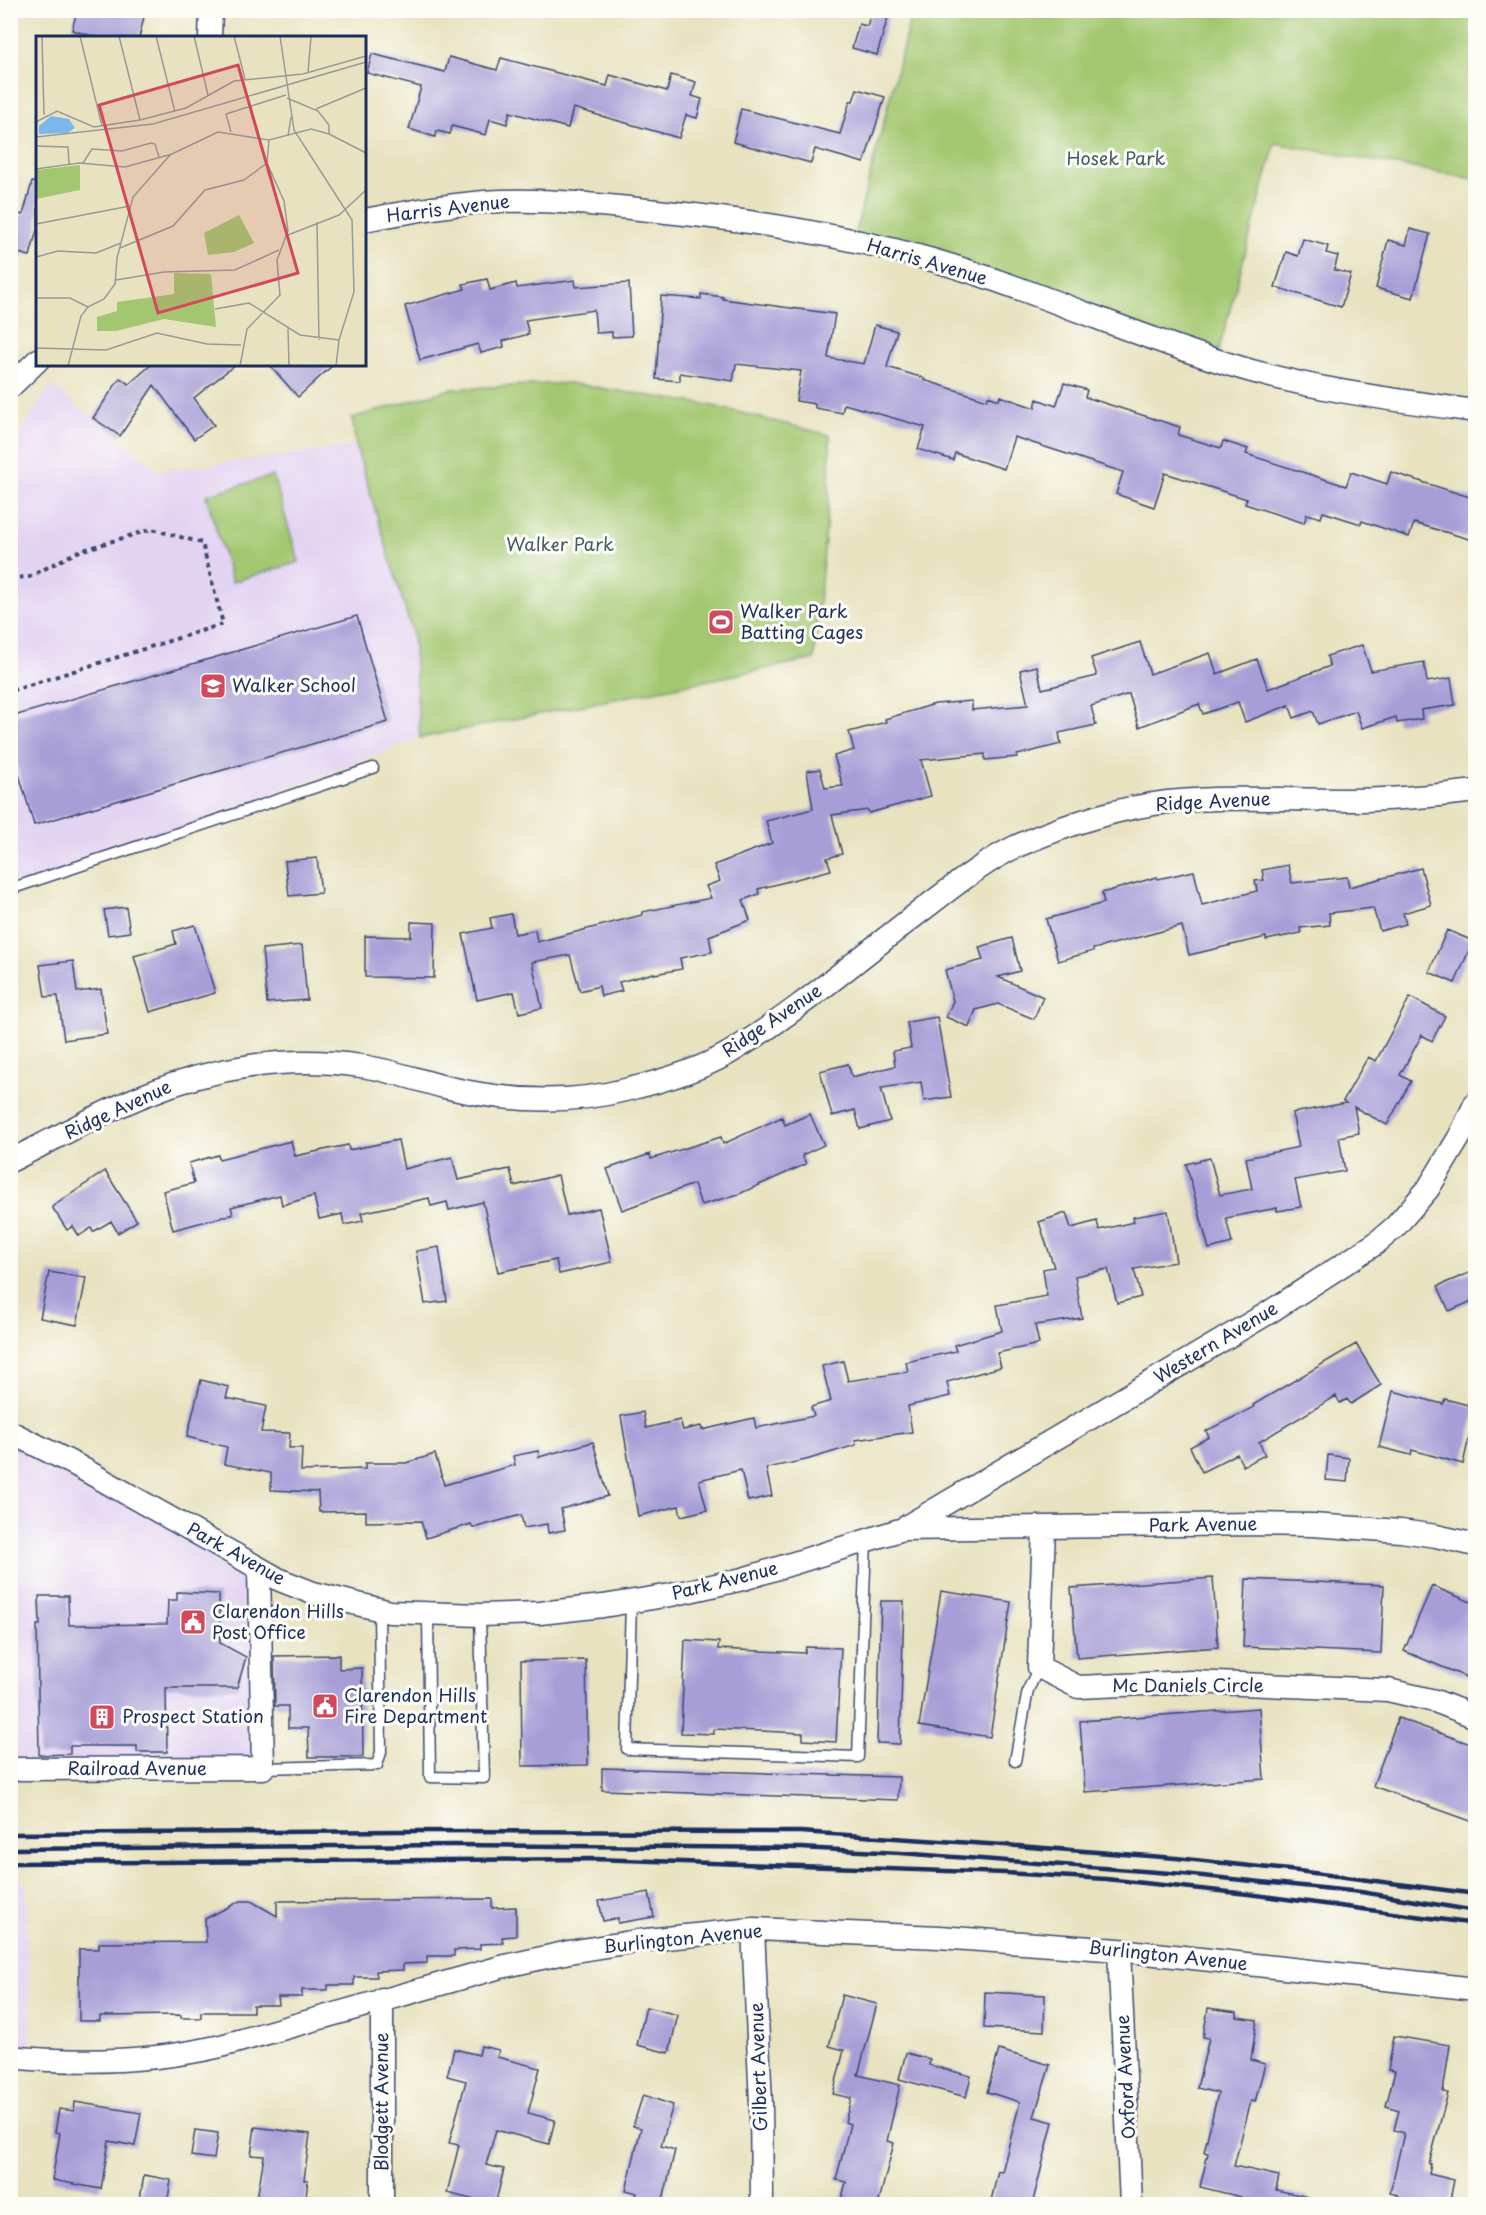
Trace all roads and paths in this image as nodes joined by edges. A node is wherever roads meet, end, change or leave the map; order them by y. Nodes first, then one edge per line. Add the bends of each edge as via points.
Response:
1 (210, 10) edge
2 (210, 36) edge
3 (366, 220) edge
4 (36, 362) edge
5 (10, 387) edge
6 (1476, 411) edge
7 (10, 578) edge
8 (10, 691) edge
9 (373, 768) dead end
10 (1476, 791) edge
11 (10, 889) edge
12 (1476, 1102) edge
13 (1468, 1138) edge
14 (10, 1161) edge
15 (10, 1432) edge
16 (1044, 1528) junction
17 (903, 1529) junction
18 (866, 1541) junction
19 (1476, 1545) edge
20 (259, 1568) junction
21 (631, 1602) junction
22 (379, 1610) junction
23 (428, 1615) junction
24 (480, 1615) junction
25 (1039, 1667) junction
26 (1476, 1717) edge
27 (1015, 1761) dead end
28 (263, 1768) junction
29 (10, 1769) edge
30 (753, 1929) junction
31 (1119, 1950) junction
32 (1476, 1989) edge
33 (382, 2000) junction
34 (10, 2057) edge
35 (382, 2205) edge
36 (762, 2205) edge
37 (1131, 2205) edge

1 - 2 street
3 - 6 street, Harris Avenue via 504,201 612,205 778,225 937,262 1231,365 1317,386
4 - 5 street
7 - 8 path via 29,577 77,552 152,529 202,543 223,624
9 - 11 lane
10 - 14 street, Ridge Avenue via 1405,798 1170,802 1076,823 1014,848 965,879 800,1005 726,1055 676,1076 623,1091 587,1097 519,1099 466,1091 361,1066 316,1061 272,1063 224,1070 141,1096
12 - 13 street, Western Avenue
13 - 17 street, Western Avenue via 1395,1227 1375,1244 1269,1313
15 - 20 street, Park Avenue
16 - 17 street, Park Avenue
16 - 19 street, Park Avenue via 1312,1525 1401,1531
16 - 25 street
17 - 18 street, Park Avenue
18 - 21 street, Park Avenue via 743,1579
18 - 21 lane via 858,1757 627,1749
20 - 22 street, Park Avenue via 313,1593
20 - 28 street
21 - 24 street, Park Avenue
22 - 23 street, Park Avenue
22 - 28 lane via 381,1752 377,1765
23 - 24 street, Park Avenue
23 - 24 lane via 430,1777 484,1778
25 - 26 street, Mc Daniels Circle via 1078,1687 1191,1682 1388,1690 1435,1701
25 - 27 lane via 1028,1690
28 - 29 street, Railroad Avenue
30 - 31 street, Burlington Avenue
30 - 33 street, Burlington Avenue via 569,1952
30 - 36 street, Gilbert Avenue
31 - 32 street, Burlington Avenue
31 - 37 street, Oxford Avenue
33 - 34 street, Burlington Avenue via 185,2054 88,2061
33 - 35 street, Blodgett Avenue

